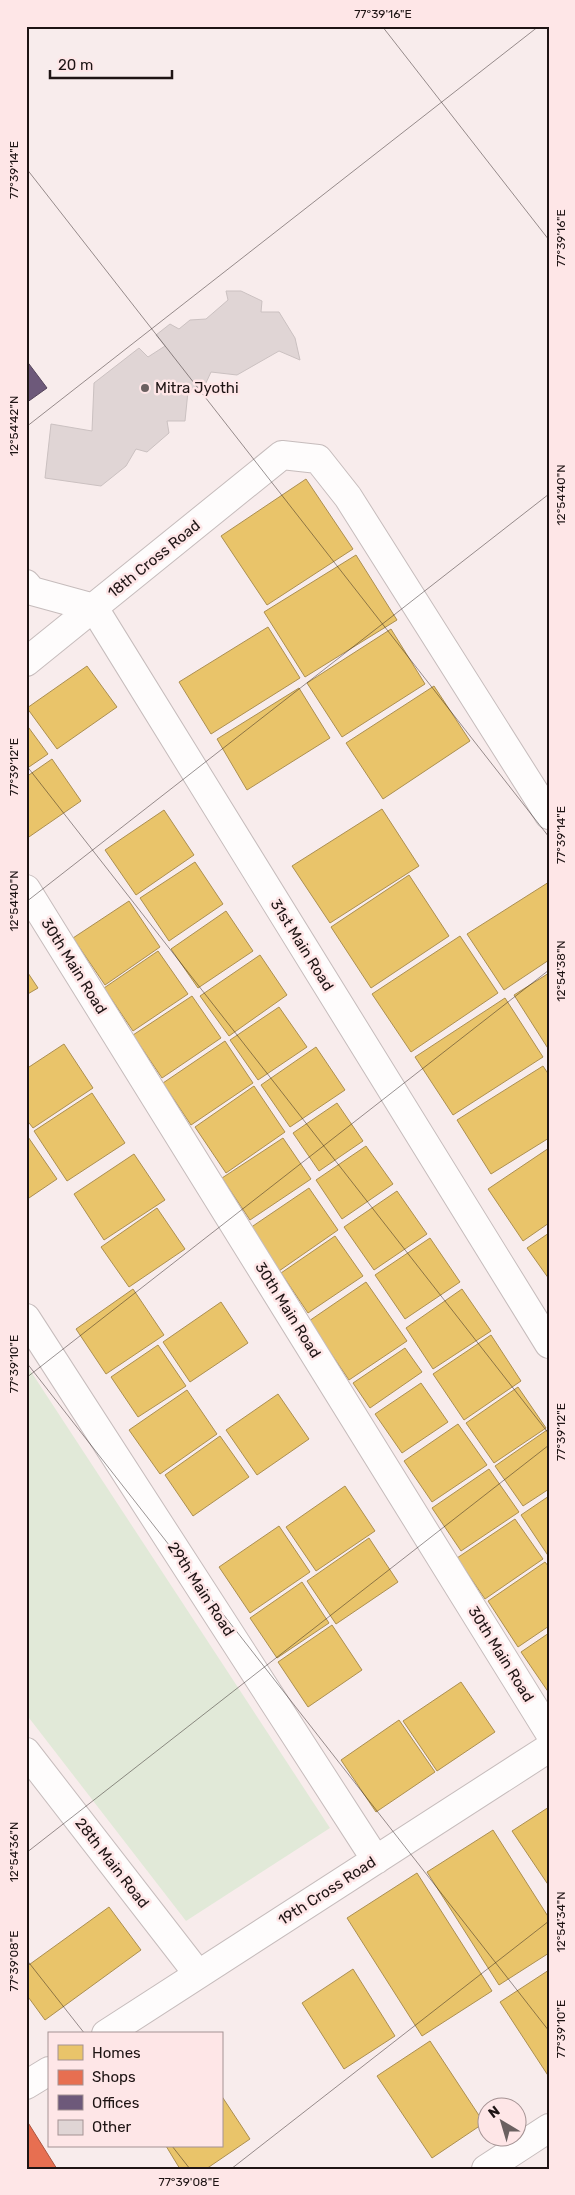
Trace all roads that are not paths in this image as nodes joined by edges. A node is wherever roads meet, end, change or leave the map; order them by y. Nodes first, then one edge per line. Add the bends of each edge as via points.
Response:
1 (26, 584) edge
2 (94, 608) junction
3 (26, 662) edge
4 (549, 815) edge
5 (26, 889) edge
6 (26, 1318) edge
7 (548, 1340) edge
8 (549, 1732) edge
9 (549, 1748) edge
10 (26, 1752) edge
11 (376, 1860) junction
12 (198, 1974) junction
13 (109, 2032) edge
14 (48, 2072) edge
15 (26, 2085) edge
16 (549, 2128) edge
17 (486, 2169) edge

1 - 2 street via 32,591
2 - 3 street, 18th Cross Road
2 - 4 street, 18th Cross Road via 282,455 318,459 348,498
2 - 7 street, 31st Main Road
5 - 8 street, 30th Main Road
6 - 11 street, 29th Main Road
9 - 11 street, 19th Cross Road
10 - 12 street, 28th Main Road
11 - 12 street, 19th Cross Road
12 - 13 street, 19th Cross Road
14 - 15 street
16 - 17 street

